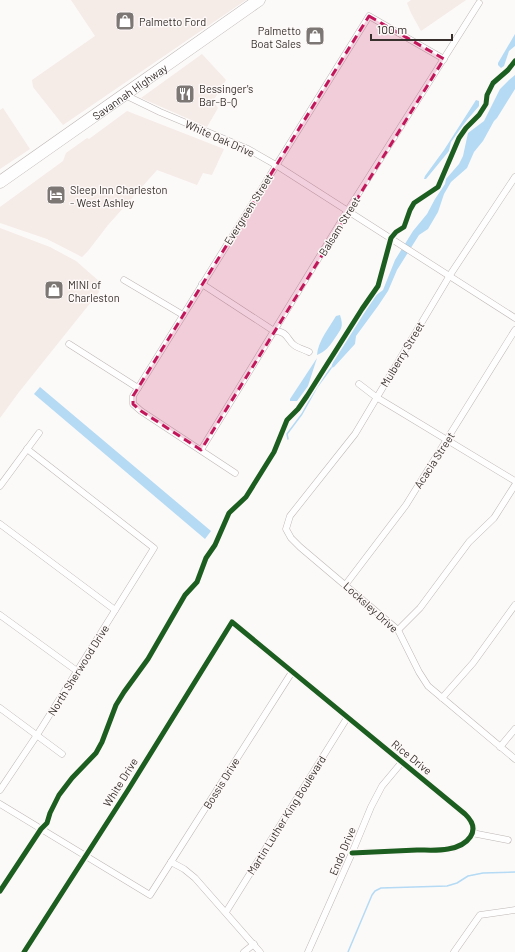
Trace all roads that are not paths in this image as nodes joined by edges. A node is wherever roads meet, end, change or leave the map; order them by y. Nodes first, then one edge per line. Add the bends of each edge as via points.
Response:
1 (259, 0) edge
2 (479, 3) dead end
3 (444, 59) junction
4 (125, 95) junction
5 (276, 165) junction
6 (515, 177) edge
7 (0, 182) edge
8 (348, 210) junction
9 (450, 275) junction
10 (124, 280) dead end
11 (202, 284) junction
12 (183, 315) junction
13 (515, 318) edge
14 (515, 330) edge
15 (274, 331) junction
16 (69, 344) dead end
17 (310, 352) dead end
18 (359, 384) dead end
19 (138, 388) junction
20 (376, 397) junction
21 (39, 433) dead end
22 (447, 440) junction
23 (27, 449) junction
24 (200, 450) junction
25 (234, 473) dead end
26 (515, 481) edge
27 (515, 485) edge
28 (0, 486) edge
29 (0, 524) edge
30 (286, 529) joint
31 (346, 584) junction
32 (515, 605) edge
33 (115, 610) junction
34 (0, 615) edge
35 (232, 622) joint
36 (398, 630) junction
37 (77, 671) junction
38 (292, 672) junction
39 (442, 698) junction
40 (0, 708) edge
41 (347, 718) junction
42 (515, 729) edge
43 (37, 735) junction
44 (500, 746) junction
45 (62, 754) dead end
46 (515, 759) edge
47 (402, 762) junction
48 (0, 790) edge
49 (0, 804) edge
50 (472, 833) junction
51 (508, 840) dead end
52 (352, 853) junction
53 (86, 855) junction
54 (171, 862) junction
55 (515, 910) edge
56 (226, 912) junction
57 (254, 944) junction
58 (24, 952) edge
59 (244, 952) edge
60 (260, 952) edge
61 (308, 952) edge
62 (454, 952) edge

1 - 4 highway, Savannah Highway
2 - 3 street, Balsam Street
3 - 5 street, Evergreen Street via 369,16
3 - 8 street, Balsam Street
4 - 5 street, White Oak Drive via 248,149
4 - 7 highway, Savannah Highway
5 - 8 street, White Oak Drive
5 - 11 street, Evergreen Street
6 - 9 street, Mulberry Street
8 - 9 street, White Oak Drive
8 - 15 street, Balsam Street
9 - 13 street, White Oak Drive
9 - 20 street, Mulberry Street
10 - 12 street
11 - 12 street, Evergreen Street
11 - 15 street
12 - 19 street, Evergreen Street
14 - 22 street, Acacia Street
15 - 17 street via 279,331 294,345
15 - 24 street, Balsam Street
16 - 19 street
18 - 20 street
19 - 24 street, Evergreen Street via 133,396 133,404
20 - 22 street
20 - 30 street, Mulberry Street via 355,434 290,516
21 - 23 street
22 - 26 street
22 - 31 street, Acacia Street via 406,505
23 - 28 street
23 - 33 street, North Sherwood Drive via 154,548
24 - 25 street
27 - 36 street via 494,518 469,542 420,608
29 - 33 street
30 - 31 street, Locksley Drive via 300,547
31 - 36 street, Locksley Drive
32 - 39 street
33 - 37 street, North Sherwood Drive
34 - 37 street
35 - 38 street, Rice Drive
35 - 53 street, White Drive
36 - 39 street, Locksley Drive via 428,686
37 - 43 street, North Sherwood Drive
38 - 41 street, Rice Drive
38 - 54 street, Bossis Drive
39 - 44 street, Locksley Drive
40 - 43 street
41 - 47 street, Rice Drive
41 - 56 street, Martin Luther King Boulevard
42 - 44 street
43 - 45 street
43 - 48 street, North Sherwood Drive
44 - 46 street, Locksley Drive
47 - 50 street, Rice Drive via 469,818
47 - 52 street, Endo Drive via 376,796
49 - 53 street
50 - 51 street
50 - 52 street via 464,843 448,849
52 - 61 street, Endo Drive
53 - 54 street, Bossis Drive via 150,895
53 - 58 street, White Drive
54 - 56 street via 195,878
55 - 62 street via 480,916
56 - 57 street
57 - 59 street
57 - 60 street

